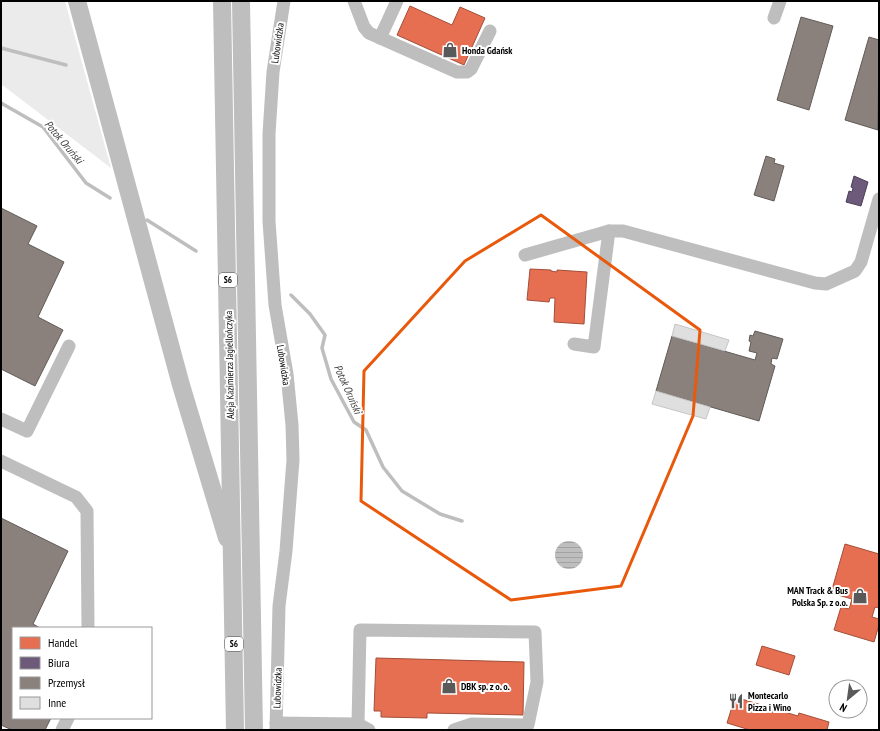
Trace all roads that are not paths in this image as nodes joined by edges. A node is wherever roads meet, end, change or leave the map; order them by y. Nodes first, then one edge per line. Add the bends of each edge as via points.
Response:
1 (77, 1) edge
2 (222, 1) edge
3 (241, 1) edge
4 (250, 1) edge
5 (284, 1) edge
6 (354, 1) edge
7 (397, 1) edge
8 (780, 1) edge
9 (774, 18) dead end
10 (242, 24) junction
11 (490, 31) dead end
12 (380, 38) junction
13 (879, 199) edge
14 (609, 231) junction
15 (524, 255) dead end
16 (574, 344) dead end
17 (69, 346) dead end
18 (1, 419) edge
19 (1, 461) edge
20 (233, 558) junction
21 (88, 627) edge
22 (68, 719) edge
23 (358, 724) junction
24 (276, 727) edge
25 (62, 730) edge
26 (235, 730) edge
27 (254, 730) edge
28 (369, 730) edge
29 (454, 730) edge

1 - 20 highway via 181,385
2 - 20 highway, Aleja Kazimierza Jagiellończyka / S6
3 - 10 highway, Aleja Kazimierza Jagiellończyka / S6
4 - 10 highway
5 - 24 street, Lubowidzka via 272,72 269,221 275,305 287,374 293,460 279,606
6 - 12 street via 367,31
7 - 12 street
8 - 9 street
10 - 27 highway, Aleja Kazimierza Jagiellończyka / S6
11 - 12 street via 471,69 467,72 457,72
13 - 14 street via 861,262 855,271 826,284 623,231
14 - 15 street
14 - 16 street via 594,347
17 - 18 street via 27,431
19 - 21 street via 76,497 87,511
20 - 26 highway, Aleja Kazimierza Jagiellończyka / S6
22 - 25 street
23 - 24 street
23 - 28 street
23 - 29 street via 360,630 535,632 537,682 528,725 472,724

